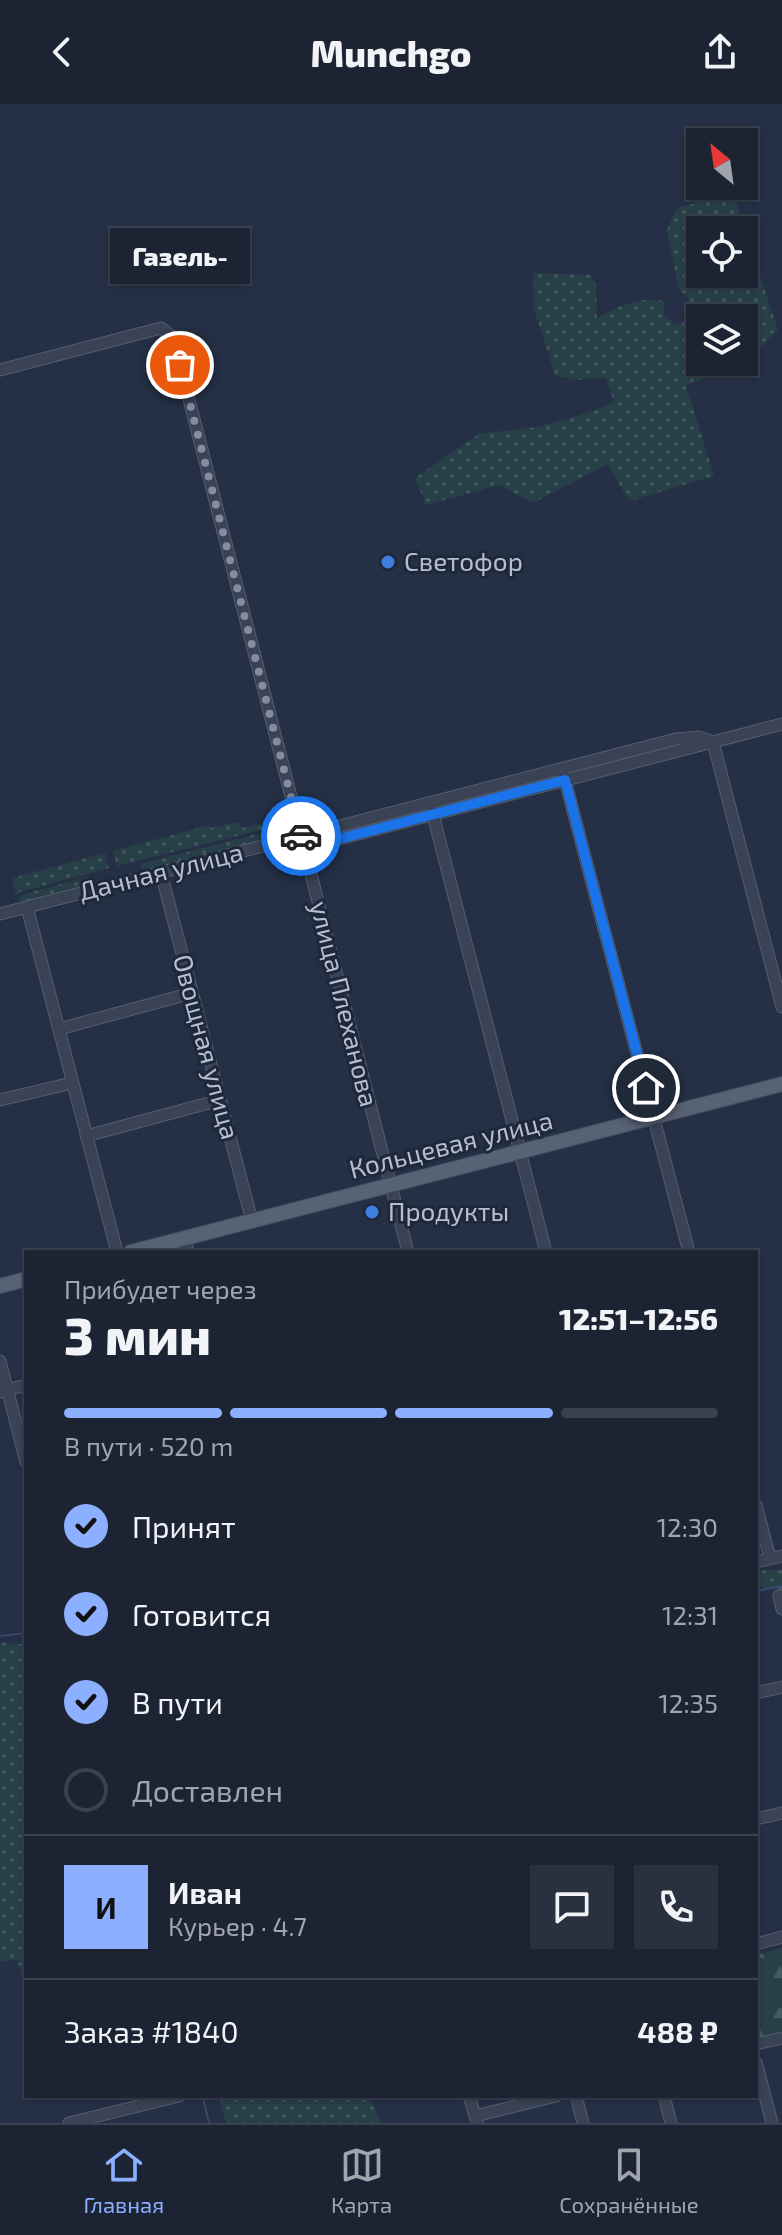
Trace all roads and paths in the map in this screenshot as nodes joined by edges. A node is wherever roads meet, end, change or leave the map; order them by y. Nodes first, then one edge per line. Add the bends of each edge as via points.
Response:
1 (0, 370) edge
2 (782, 724) edge
3 (713, 742) junction
4 (564, 775) junction
5 (429, 802) junction
6 (433, 815) junction
7 (302, 842) junction
8 (161, 873) junction
9 (27, 907) junction
10 (0, 914) edge
11 (192, 993) junction
12 (782, 1007) edge
13 (59, 1029) junction
14 (72, 1083) junction
15 (782, 1084) edge
16 (0, 1100) edge
17 (220, 1100) junction
18 (654, 1118) junction
19 (86, 1136) junction
20 (520, 1152) junction
21 (391, 1185) junction
22 (252, 1221) junction
23 (186, 1245) edge
24 (116, 1250) edge
25 (147, 1250) edge
26 (407, 1250) edge
27 (545, 1250) edge
28 (688, 1250) edge
29 (24, 1280) edge
30 (0, 1286) edge
31 (0, 1361) edge
32 (24, 1386) edge
33 (4, 1391) edge
34 (24, 1456) edge
35 (758, 1510) edge
36 (776, 1557) edge
37 (779, 1596) dead end
38 (782, 1609) edge
39 (782, 1687) edge
40 (758, 1693) edge
41 (782, 1813) edge
42 (758, 1819) edge
43 (782, 1937) edge
44 (758, 1943) edge
45 (782, 2038) edge
46 (758, 2044) edge
47 (758, 2070) edge
48 (171, 2098) edge
49 (470, 2098) edge
50 (549, 2098) edge
51 (577, 2098) edge
52 (665, 2098) edge
53 (476, 2120) edge
54 (69, 2123) edge
55 (583, 2123) edge
56 (671, 2123) edge
57 (772, 2123) edge

1 - 7 street, улица Плеханова via 161,328 173,337
2 - 3 street, Дачная улица
3 - 4 street, Дачная улица
3 - 12 street
4 - 5 street, Дачная улица
4 - 6 street, Дачная улица
4 - 18 street
5 - 6 street
5 - 7 street, Дачная улица
6 - 7 street, Дачная улица
6 - 20 street
7 - 8 street, Дачная улица
7 - 21 street, улица Плеханова
8 - 9 street, Дачная улица
8 - 11 street, Овощная улица
9 - 10 street, Дачная улица
9 - 13 street
11 - 13 street
11 - 17 street, Овощная улица
13 - 14 street
14 - 16 street
14 - 19 street
15 - 18 main road, Кольцевая улица
17 - 19 street
17 - 22 street, Овощная улица
18 - 20 main road, Кольцевая улица
18 - 28 street
19 - 24 street
20 - 21 main road, Кольцевая улица
20 - 27 street
21 - 22 main road, Кольцевая улица
21 - 26 street, улица Плеханова
22 - 23 main road, Кольцевая улица
23 - 25 main road, Кольцевая улица
29 - 30 main road
31 - 33 street
32 - 33 street
33 - 34 street
35 - 36 street
37 - 38 street
39 - 40 street
41 - 42 street
43 - 44 street
45 - 46 street
47 - 57 street
48 - 54 street
49 - 53 street
50 - 53 street
51 - 55 street
52 - 56 street

